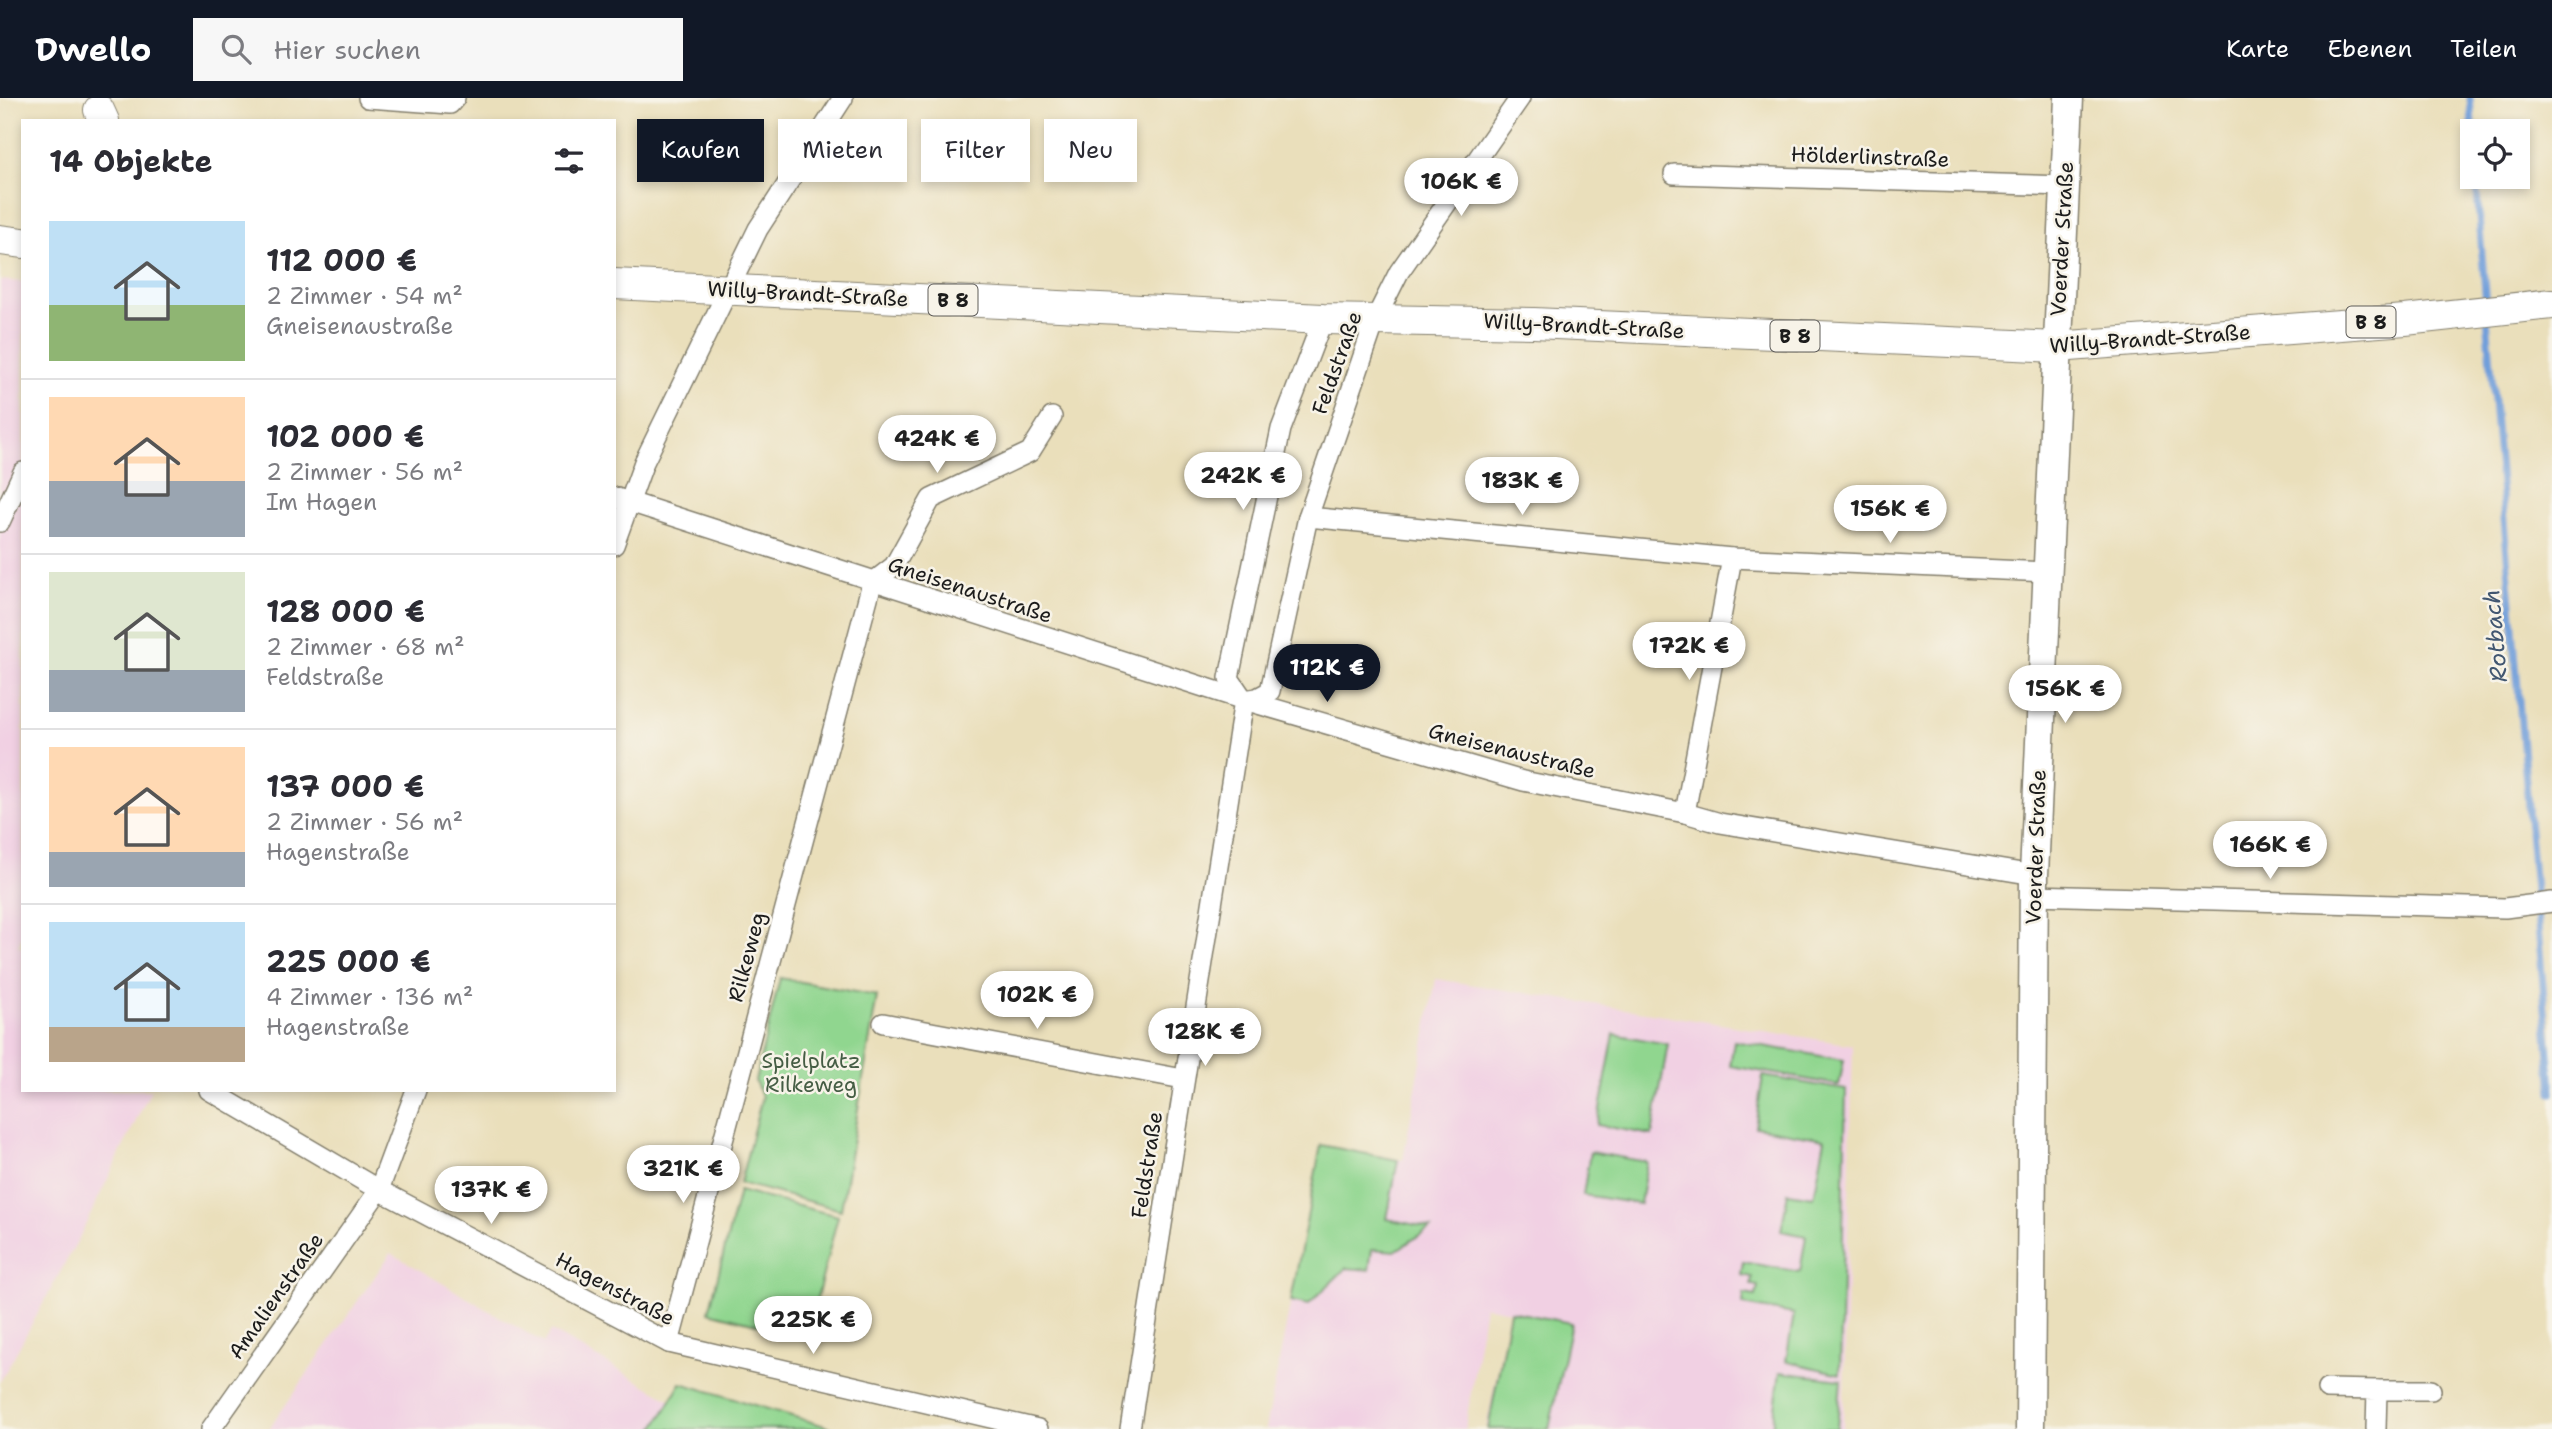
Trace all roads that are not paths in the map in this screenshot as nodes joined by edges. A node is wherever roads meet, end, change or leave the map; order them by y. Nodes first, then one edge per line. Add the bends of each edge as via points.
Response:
1 (368, 98) edge
2 (454, 98) edge
3 (842, 98) edge
4 (2069, 98) edge
5 (1514, 100) edge
6 (1674, 174) dead end
7 (2065, 186) junction
8 (0, 240) edge
9 (21, 243) edge
10 (616, 284) edge
11 (727, 290) junction
12 (2552, 303) edge
13 (1376, 318) junction
14 (1323, 319) junction
15 (2057, 347) junction
16 (1052, 417) dead end
17 (21, 476) edge
18 (621, 499) edge
19 (1308, 517) junction
20 (0, 522) edge
21 (616, 532) edge
22 (1732, 558) junction
23 (2047, 572) junction
24 (872, 583) junction
25 (1244, 700) junction
26 (1685, 813) junction
27 (2034, 885) junction
28 (2552, 902) edge
29 (883, 1024) dead end
30 (1183, 1079) junction
31 (212, 1092) edge
32 (415, 1092) edge
33 (379, 1190) junction
34 (669, 1343) junction
35 (2327, 1389) dead end
36 (2377, 1390) junction
37 (2431, 1391) dead end
38 (211, 1429) edge
39 (1038, 1429) edge
40 (1130, 1429) edge
41 (2029, 1429) edge
42 (2376, 1429) edge

1 - 2 street via 450,104
3 - 11 street via 758,229
4 - 7 main road, Voerder Straße
5 - 13 street, Feldstraße via 1399,272
6 - 7 street, Hölderlinstraße
7 - 15 main road, Voerder Straße
8 - 9 main road
10 - 11 main road, Willy-Brandt-Straße / B 8
11 - 14 main road, Willy-Brandt-Straße / B 8
11 - 18 street via 644,462
12 - 15 main road, Willy-Brandt-Straße / B 8
13 - 14 main road, Willy-Brandt-Straße / B 8
13 - 15 main road, Willy-Brandt-Straße / B 8
13 - 19 street, Feldstraße
14 - 25 street, Feldstraße via 1281,429 1229,678
15 - 23 main road, Voerder Straße
16 - 24 street, Gneisenaustraße via 1030,452 932,499 894,566
17 - 20 street
18 - 21 street
18 - 24 street, Gneisenaustraße
19 - 22 street
19 - 25 street, Feldstraße via 1270,691
22 - 23 street
22 - 26 street
23 - 27 main road, Voerder Straße
24 - 25 street, Gneisenaustraße
24 - 34 street, Rilkeweg
25 - 26 street, Gneisenaustraße via 1522,781
25 - 30 street, Feldstraße
26 - 27 street, Gneisenaustraße
27 - 28 street, Gneisenaustraße via 2512,907
27 - 41 main road, Voerder Straße
29 - 30 street
30 - 40 street, Feldstraße
31 - 33 street, Hagenstraße
32 - 33 street, Amalienstraße
33 - 34 street, Hagenstraße
33 - 38 street, Amalienstraße
34 - 39 street, Hagenstraße
35 - 36 street
36 - 37 street
36 - 42 street

